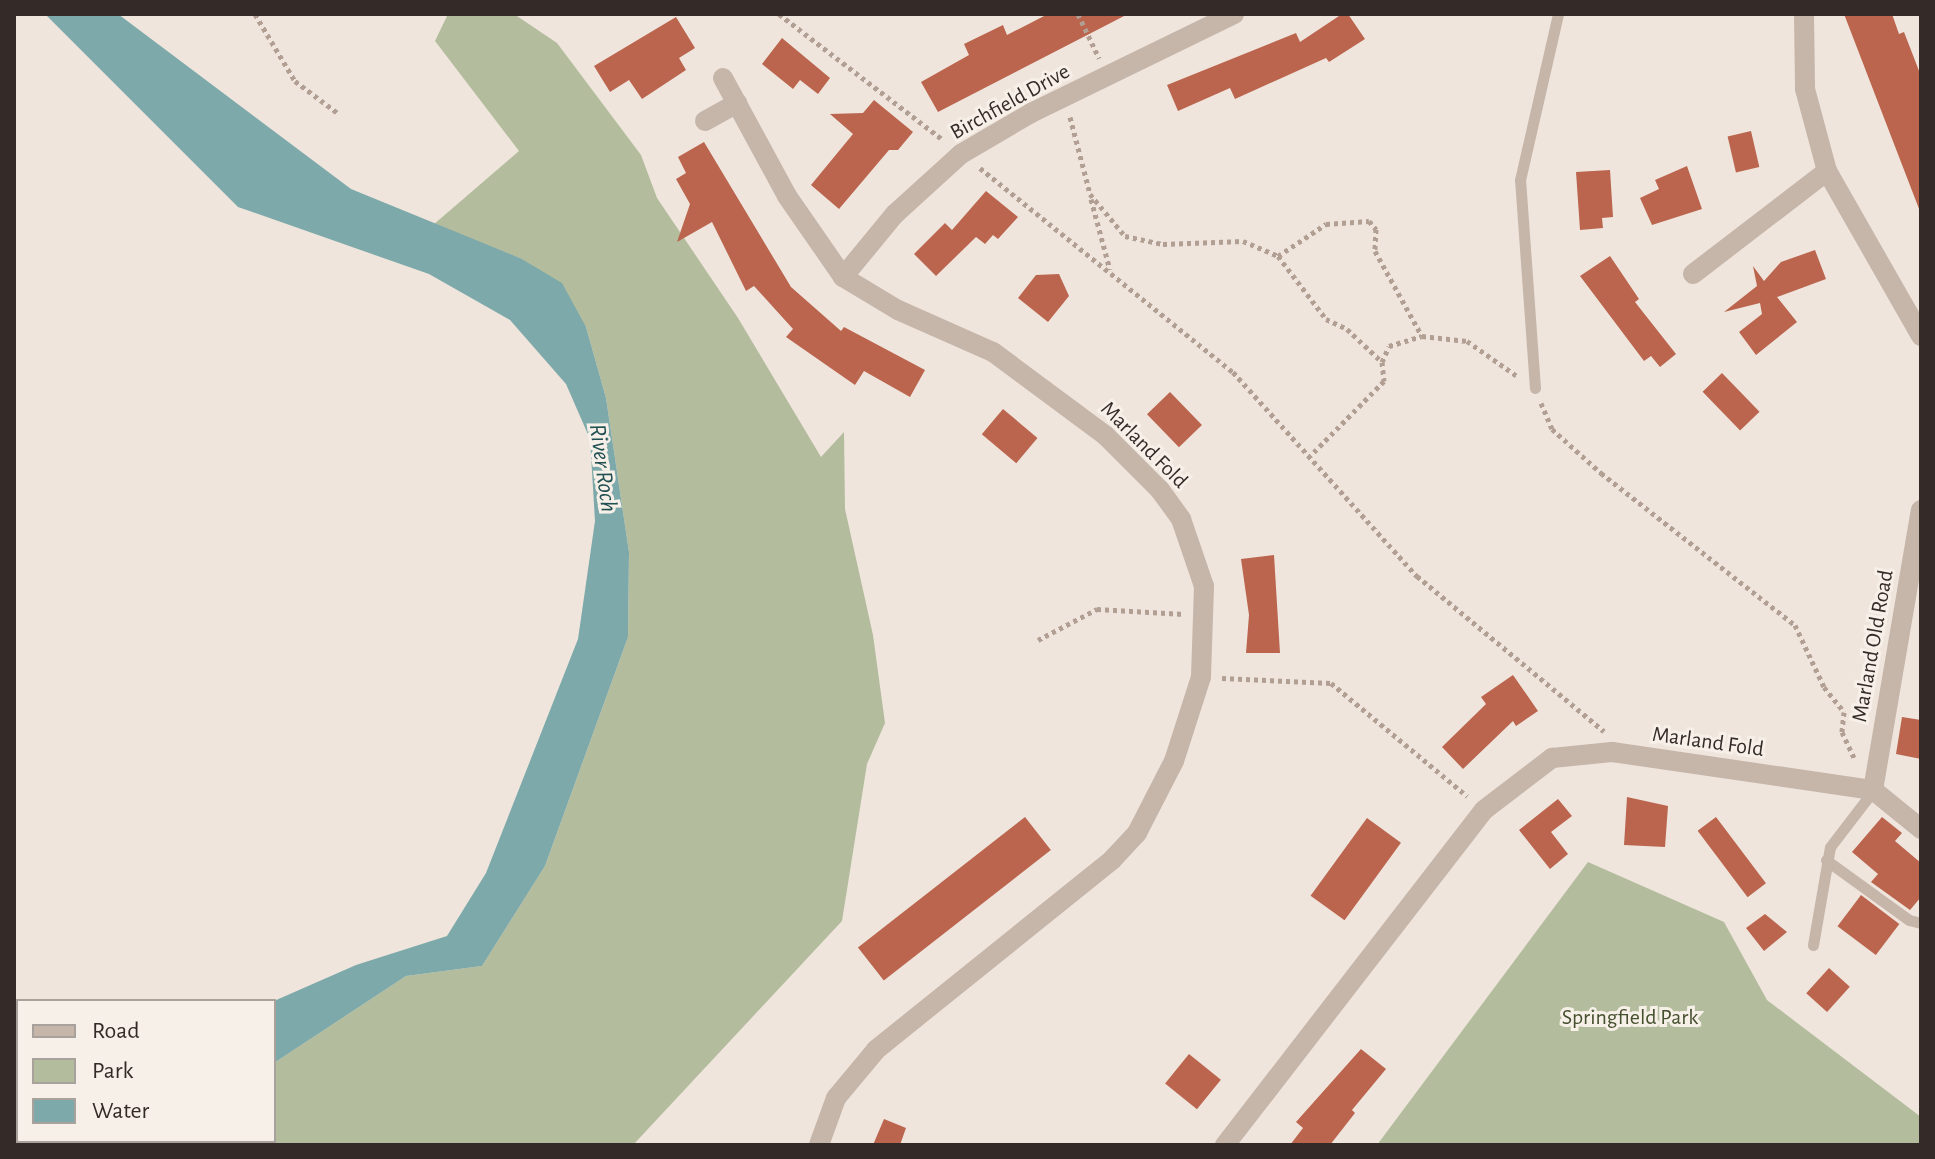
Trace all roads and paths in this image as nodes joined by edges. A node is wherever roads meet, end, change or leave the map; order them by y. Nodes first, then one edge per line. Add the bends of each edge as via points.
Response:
1 (255, 14) edge
2 (779, 14) edge
3 (1078, 14) edge
4 (1234, 14) edge
5 (1558, 14) edge
6 (1804, 14) edge
7 (1108, 77) junction
8 (723, 78) dead end
9 (1065, 98) junction
10 (737, 103) junction
11 (339, 114) dead end
12 (705, 121) dead end
13 (961, 154) junction
14 (1827, 171) junction
15 (1090, 194) junction
16 (1278, 256) junction
17 (1110, 273) junction
18 (1693, 274) dead end
19 (843, 277) junction
20 (1422, 336) junction
21 (1921, 336) edge
22 (1382, 362) junction
23 (1535, 388) junction
24 (1310, 456) junction
25 (1921, 510) edge
26 (1204, 615) junction
27 (1038, 640) dead end
28 (1201, 677) junction
29 (1612, 752) junction
30 (1873, 790) junction
31 (1484, 810) junction
32 (1921, 829) edge
33 (1826, 860) junction
34 (1921, 923) edge
35 (1813, 945) dead end
36 (819, 1145) edge
37 (1225, 1145) edge

1 - 11 path via 295,81
2 - 13 path
3 - 7 path
4 - 7 street, Birchfield Drive
5 - 23 lane via 1520,180
6 - 14 street via 1805,89
7 - 9 street, Birchfield Drive
8 - 10 street, Marland Fold
9 - 13 street, Birchfield Drive
9 - 15 path
10 - 12 street
10 - 19 street, Marland Fold via 787,196
13 - 17 path
13 - 19 street, Birchfield Drive via 895,214
14 - 18 street
14 - 21 street
15 - 16 path via 1125,236 1163,244 1243,241
15 - 17 path
16 - 20 path via 1326,224 1369,221 1376,229 1375,251
16 - 22 path via 1326,319 1347,329
17 - 24 path via 1233,372
19 - 26 street, Marland Fold via 898,310 1005,360 1106,436 1181,519 1198,562
20 - 22 path via 1389,346
20 - 23 path via 1467,341
22 - 24 path via 1384,381
23 - 30 path via 1552,429 1795,625 1824,687 1844,712 1842,732
24 - 29 path via 1417,576 1605,732
25 - 30 street, Marland Old Road
26 - 27 path via 1097,609
26 - 28 street, Marland Fold
28 - 31 path via 1331,683
28 - 36 street, Marland Fold via 1174,761 1137,833 1112,860 876,1050 836,1098
29 - 30 street, Marland Fold
29 - 31 street, Marland Fold via 1552,758
30 - 32 street
30 - 33 lane via 1838,833
31 - 37 street, Marland Fold
33 - 34 lane via 1909,920
33 - 35 lane

